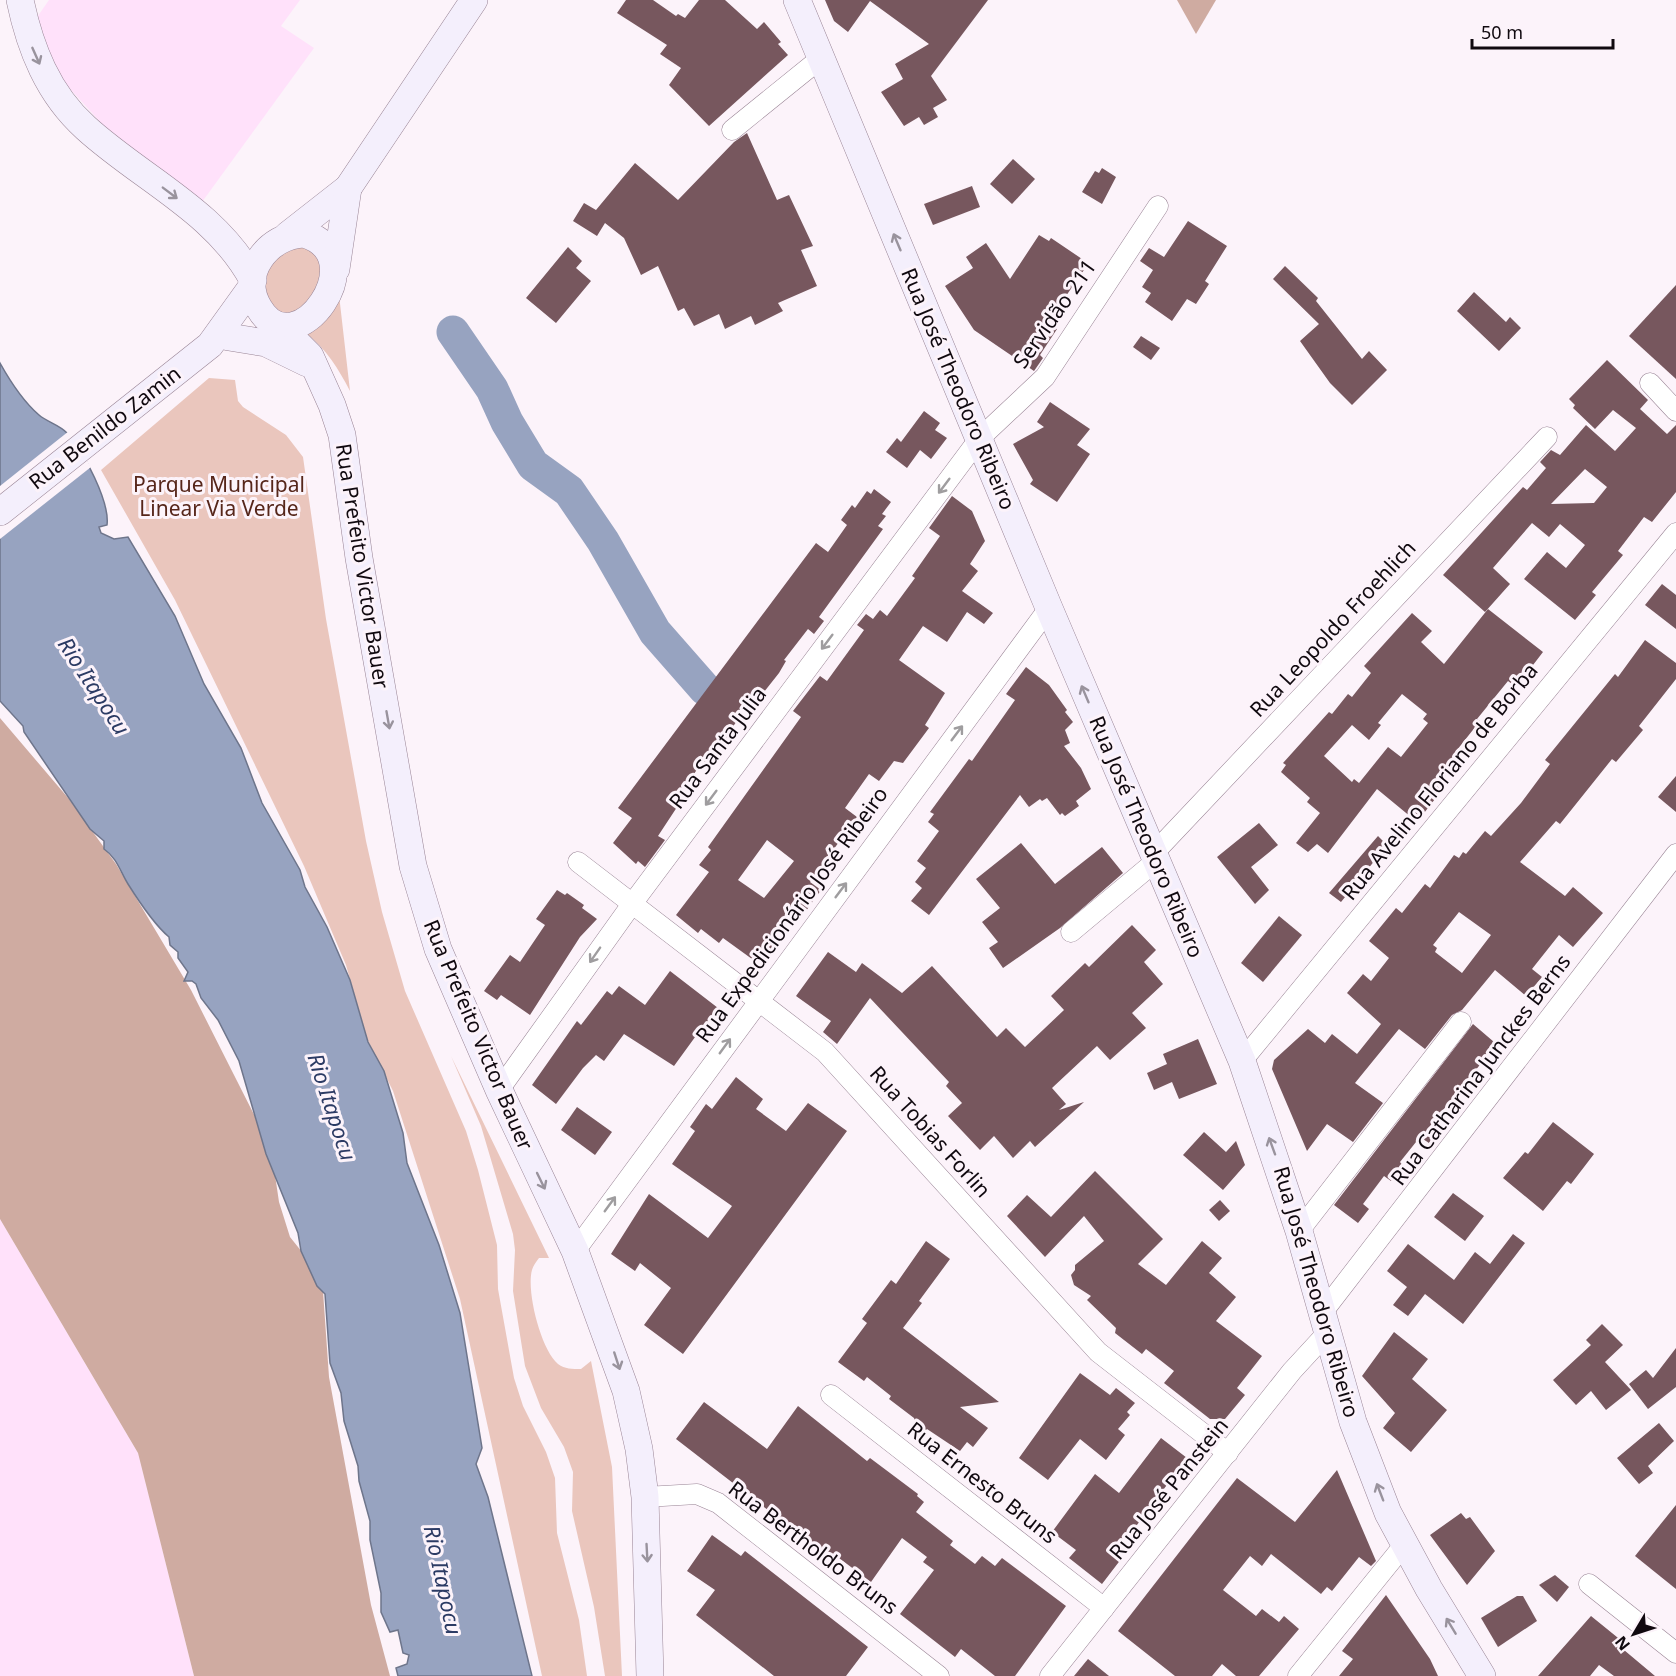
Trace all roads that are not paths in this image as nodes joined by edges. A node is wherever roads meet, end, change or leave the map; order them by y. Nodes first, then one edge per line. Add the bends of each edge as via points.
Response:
1 (20, 0) edge
2 (474, 0) edge
3 (797, 0) edge
4 (821, 58) junction
5 (732, 130) dead end
6 (348, 188) junction
7 (1158, 206) dead end
8 (288, 235) junction
9 (335, 276) junction
10 (252, 284) junction
11 (277, 326) junction
12 (220, 341) junction
13 (320, 375) junction
14 (1650, 383) dead end
15 (1676, 411) edge
16 (1547, 437) dead end
17 (979, 439) junction
18 (0, 512) edge
19 (1676, 533) edge
20 (1049, 608) junction
21 (1676, 854) edge
22 (1154, 858) junction
23 (578, 862) dead end
24 (632, 903) junction
25 (1071, 932) dead end
26 (759, 1000) junction
27 (1461, 1022) dead end
28 (1242, 1061) junction
29 (499, 1090) junction
30 (1299, 1231) junction
31 (575, 1251) junction
32 (1324, 1323) junction
33 (831, 1395) dead end
34 (1228, 1453) junction
35 (645, 1497) junction
36 (1404, 1545) junction
37 (1589, 1584) dead end
38 (1104, 1608) junction
39 (1676, 1653) edge
40 (650, 1676) edge
41 (939, 1676) edge
42 (1050, 1676) edge
43 (1298, 1676) edge
44 (1482, 1676) edge

1 -> 10 main road via 39,64 71,113 112,150 206,219 239,257
2 - 6 main road
3 - 4 main road, Rua José Theodoro Ribeiro
4 - 5 street
17 -> 4 main road, Rua José Theodoro Ribeiro
6 - 8 main road
6 - 9 main road
7 - 17 street, Servidão 211 via 1045,376
8 - 9 main road via 304,234 322,241
8 - 10 main road via 271,245 260,258
9 - 11 main road via 317,311 296,325
10 - 11 main road via 259,309
10 - 12 main road, Rua Benildo Zamin
11 - 12 main road, Rua Benildo Zamin
11 - 13 main road, Rua Prefeito Victor Bauer via 310,356
12 - 13 main road via 274,346
12 - 18 main road, Rua Benildo Zamin
13 -> 29 main road, Rua Prefeito Victor Bauer via 342,435 359,558 413,866 438,949
14 - 15 street
16 - 22 street, Rua Leopoldo Froehlich
17 - 20 main road, Rua José Theodoro Ribeiro
17 -> 24 street, Rua Santa Julia
19 - 28 street, Rua Avelino Floriano de Borba
22 -> 20 main road, Rua José Theodoro Ribeiro
26 -> 20 street, Rua Expedicionário José Ribeiro
21 - 32 street, Rua Catharina Junckes Berns
22 - 25 street, Rua Leopoldo Froehlich
22 - 28 main road, Rua José Theodoro Ribeiro
23 - 24 street, Rua Tobias Forlin
24 - 26 street, Rua Tobias Forlin
24 -> 29 street, Rua Santa Julia
31 -> 26 street, Rua Expedicionário José Ribeiro
26 - 34 street, Rua Tobias Forlin via 825,1052 1098,1352
27 - 30 street
30 -> 28 main road, Rua José Theodoro Ribeiro
29 -> 31 main road, Rua Prefeito Victor Bauer
30 - 32 main road, Rua José Theodoro Ribeiro
31 -> 35 main road, Rua Prefeito Victor Bauer via 626,1391
32 - 34 street, Rua José Panstein
36 -> 32 main road, Rua José Theodoro Ribeiro via 1353,1422
33 - 38 street, Rua Ernesto Bruns
34 - 38 street, Rua José Panstein
35 -> 40 main road, Rua Prefeito Victor Bauer
35 - 41 street, Rua Bertholdo Bruns via 697,1494 718,1503
36 - 43 street
44 -> 36 main road, Rua José Theodoro Ribeiro
37 - 39 street
38 - 42 street, Rua José Panstein

